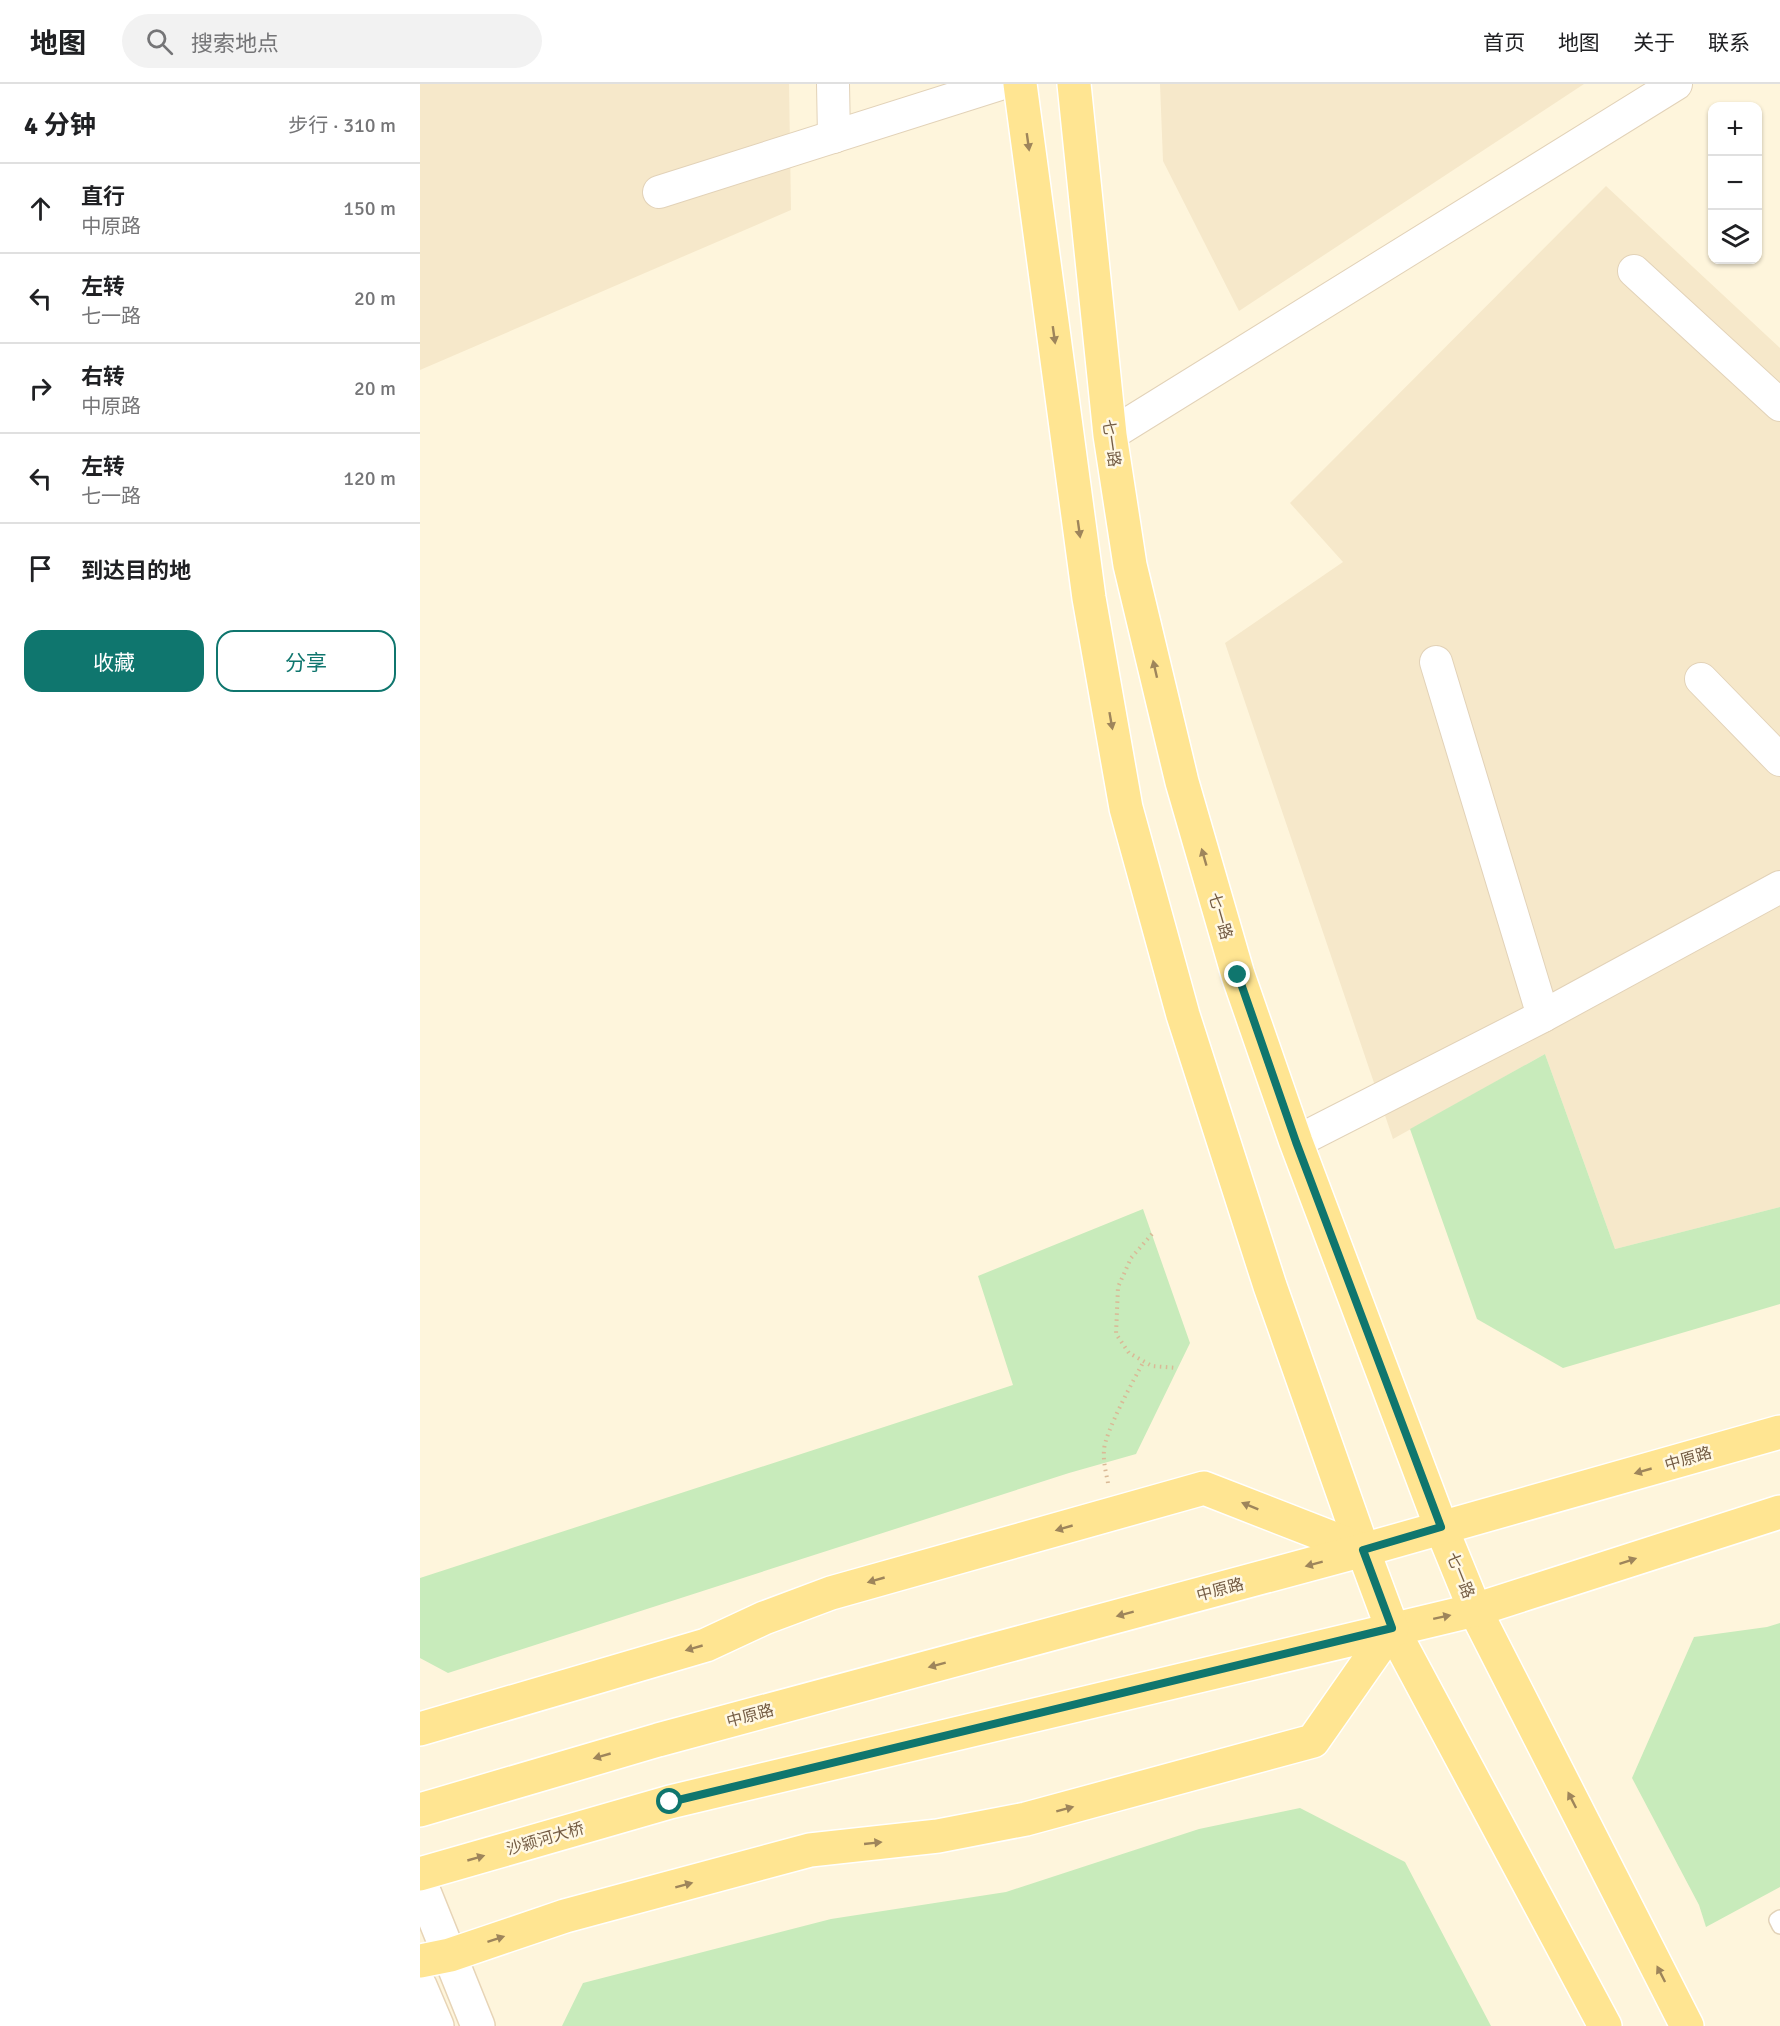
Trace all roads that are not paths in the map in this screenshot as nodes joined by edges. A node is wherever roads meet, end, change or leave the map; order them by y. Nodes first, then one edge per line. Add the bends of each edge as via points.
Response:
1 (832, 84) edge
2 (1000, 84) edge
3 (1020, 84) edge
4 (1074, 84) edge
5 (1676, 84) edge
6 (834, 137) junction
7 (659, 192) dead end
8 (1634, 271) dead end
9 (1780, 405) edge
10 (1110, 435) junction
11 (1436, 662) dead end
12 (1701, 679) dead end
13 (1780, 760) edge
14 (1780, 887) edge
15 (1543, 1016) junction
16 (1296, 1142) junction
17 (1780, 1432) edge
18 (1780, 1512) edge
19 (1441, 1527) junction
20 (1363, 1550) junction
21 (1474, 1610) junction
22 (1392, 1628) junction
23 (420, 1728) edge
24 (420, 1810) edge
25 (420, 1874) edge
26 (420, 1882) edge
27 (1780, 1918) edge
28 (1780, 1926) edge
29 (435, 1958) edge
30 (420, 1986) edge
31 (437, 2026) edge
32 (478, 2026) edge
33 (1605, 2026) edge
34 (1687, 2026) edge

1 - 6 street
2 - 6 street
3 -> 20 main road via 1089,598 1126,808 1186,1026 1270,1286
4 - 10 main road, 七一路
5 - 10 street
6 - 7 street
8 - 9 street
16 -> 10 main road, 七一路 via 1238,975 1182,782 1130,565
11 - 15 street
12 - 13 street
14 - 15 street
15 - 16 street
16 - 19 main road, 七一路
17 -> 19 main road, 中原路
21 -> 18 main road
19 - 20 main road, 中原路
19 - 21 main road, 七一路
20 - 22 main road
20 -> 23 main road via 1204,1488 831,1593 706,1644
20 -> 24 main road, 中原路 via 658,1740
22 -> 21 main road
34 -> 21 main road, 七一路
25 -> 22 main road, 沙颍河大桥 via 670,1802
29 -> 22 main road via 566,1916 810,1850 938,1836 1026,1819 1313,1741
22 - 33 main road
26 - 29 main road
27 - 28 lane
29 - 32 main road
30 - 31 main road

